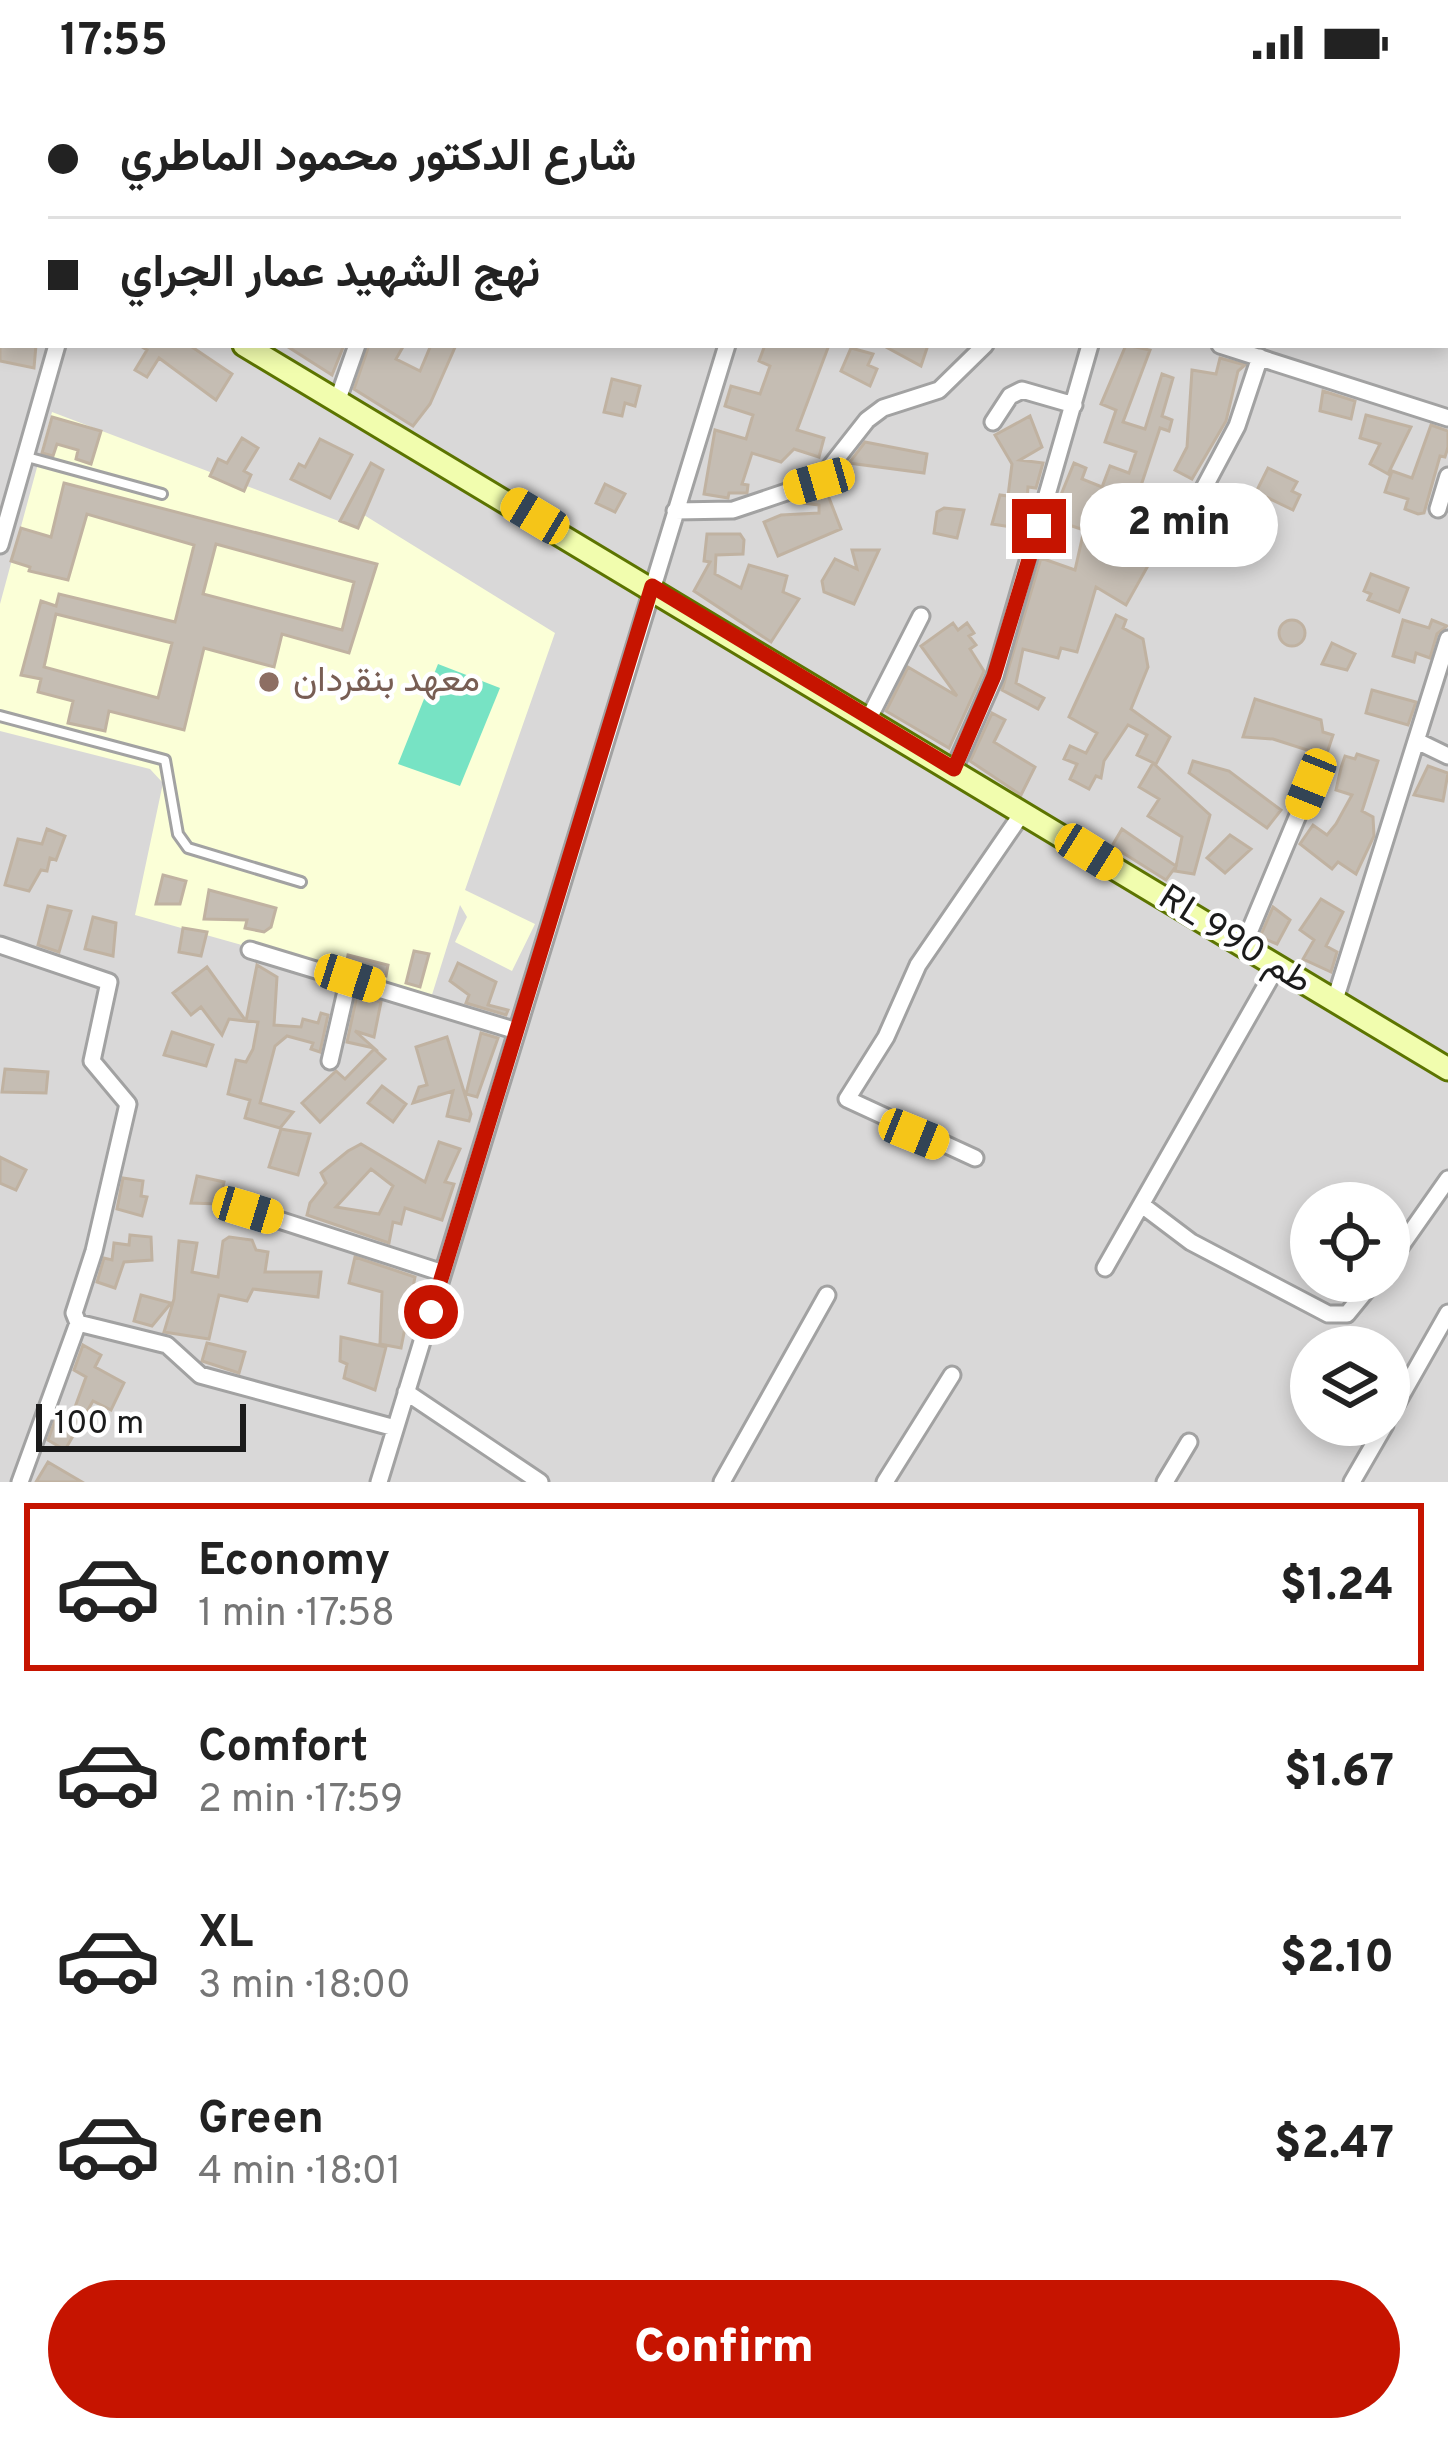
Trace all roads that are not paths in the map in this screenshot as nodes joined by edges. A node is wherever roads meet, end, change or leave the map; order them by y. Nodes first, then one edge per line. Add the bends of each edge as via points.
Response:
1 (56, 348) edge
2 (254, 348) edge
3 (356, 348) edge
4 (726, 348) edge
5 (983, 348) edge
6 (1089, 348) edge
7 (1229, 348) edge
8 (1260, 358) junction
9 (338, 399) junction
10 (1074, 405) junction
11 (1448, 418) edge
12 (993, 422) dead end
13 (25, 457) junction
14 (1448, 476) edge
15 (162, 494) dead end
16 (1438, 509) dead end
17 (676, 511) junction
18 (0, 545) edge
19 (1171, 550) dead end
20 (652, 586) junction
21 (921, 616) dead end
22 (1448, 639) edge
23 (0, 716) edge
24 (869, 718) junction
25 (1417, 741) junction
26 (1448, 756) edge
27 (954, 769) junction
28 (1311, 784) dead end
29 (1024, 812) junction
30 (301, 882) dead end
31 (0, 945) edge
32 (1243, 947) junction
33 (250, 950) dead end
34 (1276, 968) junction
35 (350, 978) junction
36 (1334, 1003) junction
37 (517, 1031) junction
38 (329, 1061) dead end
39 (1448, 1069) edge
40 (975, 1158) dead end
41 (1448, 1179) edge
42 (1142, 1205) junction
43 (248, 1210) dead end
44 (1410, 1233) edge
45 (1105, 1268) dead end
46 (443, 1273) junction
47 (1290, 1294) edge
48 (827, 1295) dead end
49 (1305, 1302) edge
50 (1357, 1302) edge
51 (1448, 1313) edge
52 (78, 1322) junction
53 (952, 1375) dead end
54 (1410, 1380) edge
55 (406, 1392) junction
56 (395, 1428) junction
57 (1189, 1442) dead end
58 (1373, 1446) edge
59 (20, 1482) edge
60 (379, 1482) edge
61 (540, 1482) edge
62 (722, 1482) edge
63 (885, 1482) edge
64 (1165, 1482) edge
65 (1352, 1482) edge

1 - 13 street
2 - 9 street, RL طم 990
3 - 9 street
4 - 17 street
5 - 17 street via 939,390 868,419 819,481 733,510
6 - 10 street
7 - 8 street
8 - 11 street
8 - 19 street via 1237,426
9 - 20 street, RL طم 990
10 - 12 street via 1022,391
10 - 27 street via 994,676
13 - 15 lane
13 - 18 street
14 - 16 street
17 - 20 street
20 - 24 street, RL طم 990
20 - 37 street
21 - 24 street
22 - 25 street
23 - 30 lane via 165,760 178,834 188,848
24 - 27 street, RL طم 990
25 - 26 street
25 - 36 street
27 - 29 street, RL طم 990
28 - 32 street
29 - 32 street, RL طم 990
29 - 40 street via 918,965 848,1099
31 - 52 street via 109,982 92,1060 128,1104
32 - 34 street, RL طم 990
33 - 35 street
34 - 36 street, RL طم 990
34 - 42 street
35 - 37 street
35 - 38 street
36 - 39 street, RL طم 990
37 - 46 street
41 - 44 street
42 - 45 street
42 - 47 street via 1191,1242
43 - 46 street
46 - 55 street
48 - 62 street
49 - 50 street via 1347,1314
51 - 54 street
52 - 56 street via 167,1345 200,1375
52 - 59 street
53 - 63 street
55 - 56 street
55 - 61 street
56 - 60 street
57 - 64 street
58 - 65 street

